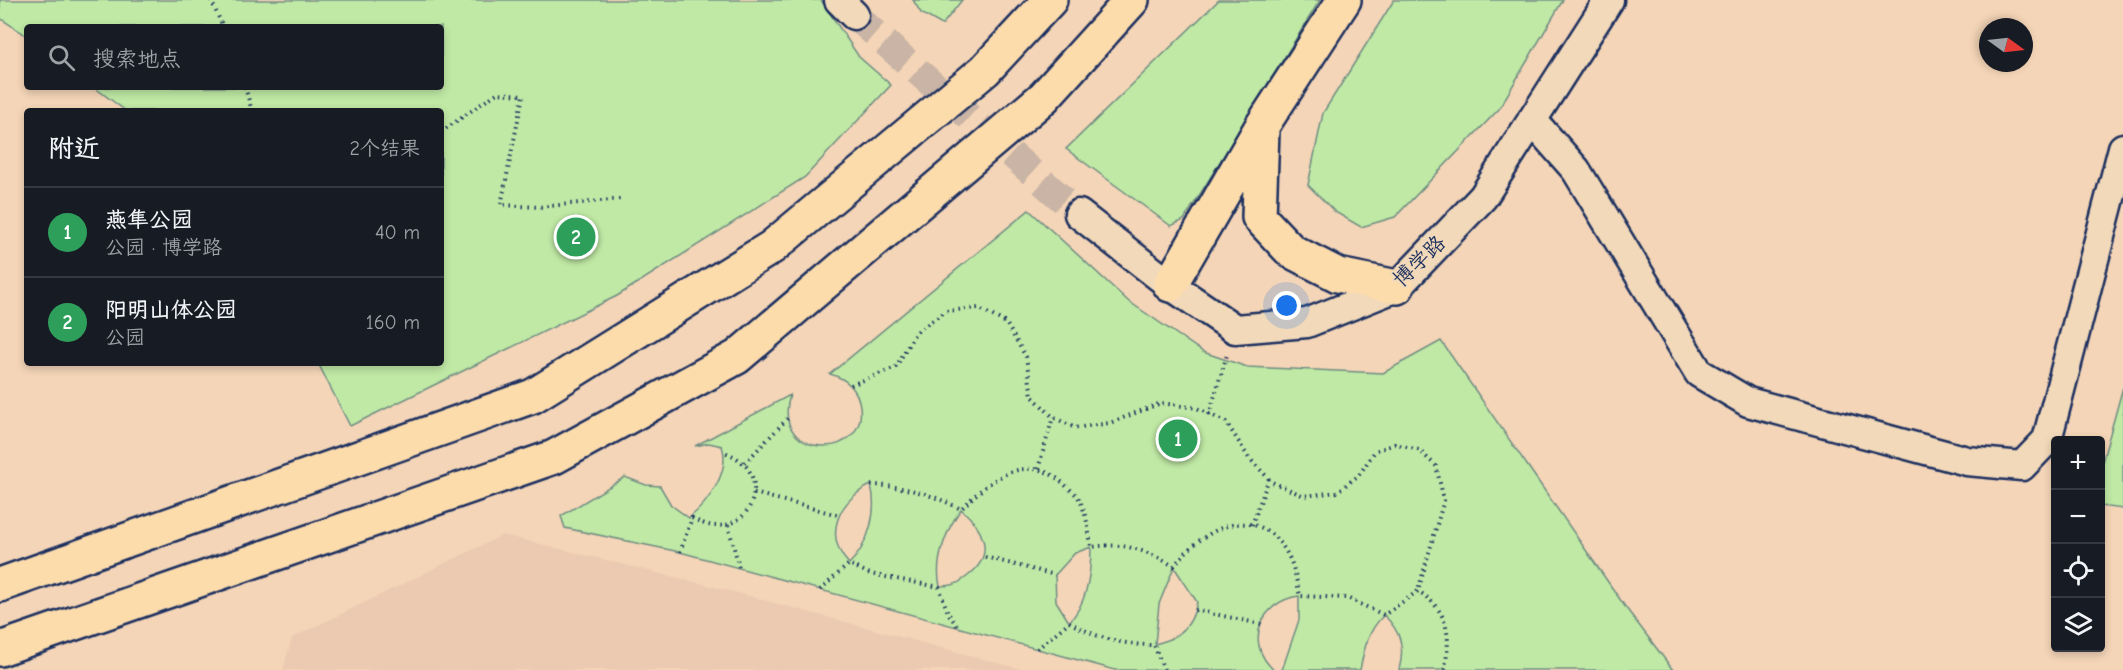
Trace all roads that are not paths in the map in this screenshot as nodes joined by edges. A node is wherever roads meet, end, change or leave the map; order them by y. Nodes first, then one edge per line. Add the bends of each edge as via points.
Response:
1 (1050, 0) edge
2 (1132, 0) edge
3 (1344, 0) edge
4 (1609, 0) edge
5 (1532, 120) junction
6 (1262, 126) junction
7 (2123, 148) edge
8 (1079, 214) tunnel mouth
9 (1170, 285) junction
10 (1397, 286) junction
11 (0, 585) edge
12 (0, 650) edge

1 - 11 highway via 985,70 772,247 533,396
2 - 12 highway via 1044,97 737,357 554,456
3 - 6 highway
4 - 5 street, 博学路
5 - 7 street via 1576,170 1699,373 1748,402 1967,461 2022,466 2047,440
5 - 10 street, 博学路 via 1483,197
6 - 9 highway
6 - 10 highway via 1259,217 1292,251 1338,275
8 - 9 street
9 - 10 street, 博学路 via 1235,328 1307,323

